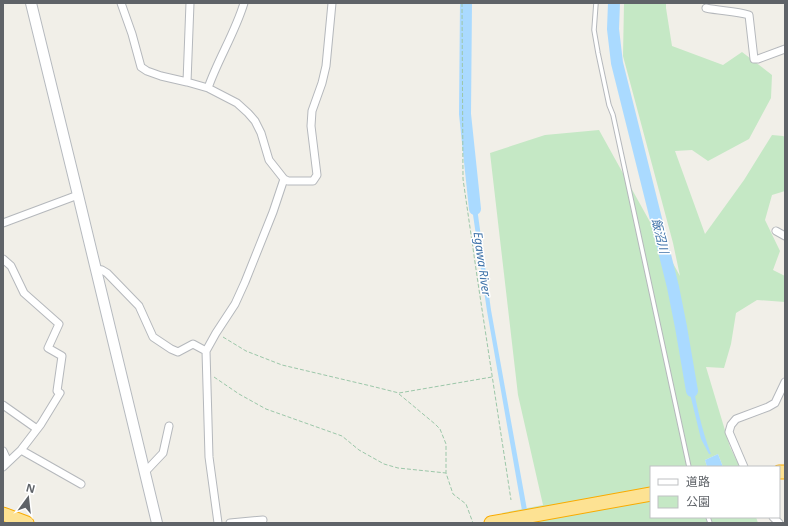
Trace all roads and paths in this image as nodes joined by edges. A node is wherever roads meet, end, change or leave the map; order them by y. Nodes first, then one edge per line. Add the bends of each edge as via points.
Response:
1 (31, 3) edge
2 (121, 3) edge
3 (190, 3) edge
4 (244, 3) edge
5 (332, 3) edge
6 (462, 3) edge
7 (596, 3) edge
8 (706, 8) dead end
9 (785, 49) edge
10 (187, 82) junction
11 (208, 88) junction
12 (284, 179) junction
13 (78, 195) junction
14 (3, 223) edge
15 (776, 231) dead end
16 (785, 236) edge
17 (3, 259) edge
18 (96, 270) junction
19 (216, 332) junction
20 (206, 350) junction
21 (207, 372) junction
22 (492, 377) junction
23 (785, 382) edge
24 (399, 393) junction
25 (3, 405) edge
26 (169, 426) dead end
27 (37, 430) junction
28 (21, 450) junction
29 (3, 451) edge
30 (5, 465) edge
31 (689, 466) edge
32 (744, 466) edge
33 (145, 472) junction
34 (446, 473) junction
35 (80, 484) dead end
36 (650, 494) edge
37 (511, 500) dead end
38 (3, 514) edge
39 (263, 520) dead end
40 (27, 523) edge
41 (157, 523) edge
42 (218, 523) edge
43 (230, 523) edge
44 (473, 523) edge
45 (490, 523) edge

1 - 13 street
2 - 10 street via 141,67 161,76
3 - 10 street
4 - 11 street via 240,18
5 - 12 street via 326,66 312,111 311,126 318,175 313,181
6 - 22 path via 463,179
7 - 31 lane via 594,30 598,53
8 - 9 street via 749,15 754,58 758,59
10 - 11 street
11 - 12 street via 238,103 248,113 261,133 269,160
12 - 19 street via 245,282 235,304
13 - 14 street
13 - 18 street
15 - 16 street
17 - 27 street via 11,266 24,293 59,324 48,348 62,356 57,391 60,393
18 - 20 street via 107,273 139,306 153,337 178,352 193,344
18 - 33 street
19 - 20 street
19 - 24 path via 246,351 282,365
20 - 21 street
21 - 34 path via 266,409 342,436 359,450 384,464
21 - 42 street via 209,457
22 - 24 path
22 - 37 path
23 - 32 street via 775,403 736,420 731,425 729,432
24 - 34 path via 440,429 446,444
25 - 27 street
26 - 33 street via 163,453
27 - 28 street
28 - 30 street
28 - 35 street
29 - 30 street
33 - 41 street
34 - 44 path via 453,494 466,504
36 - 45 highway
38 - 40 highway
39 - 43 street

